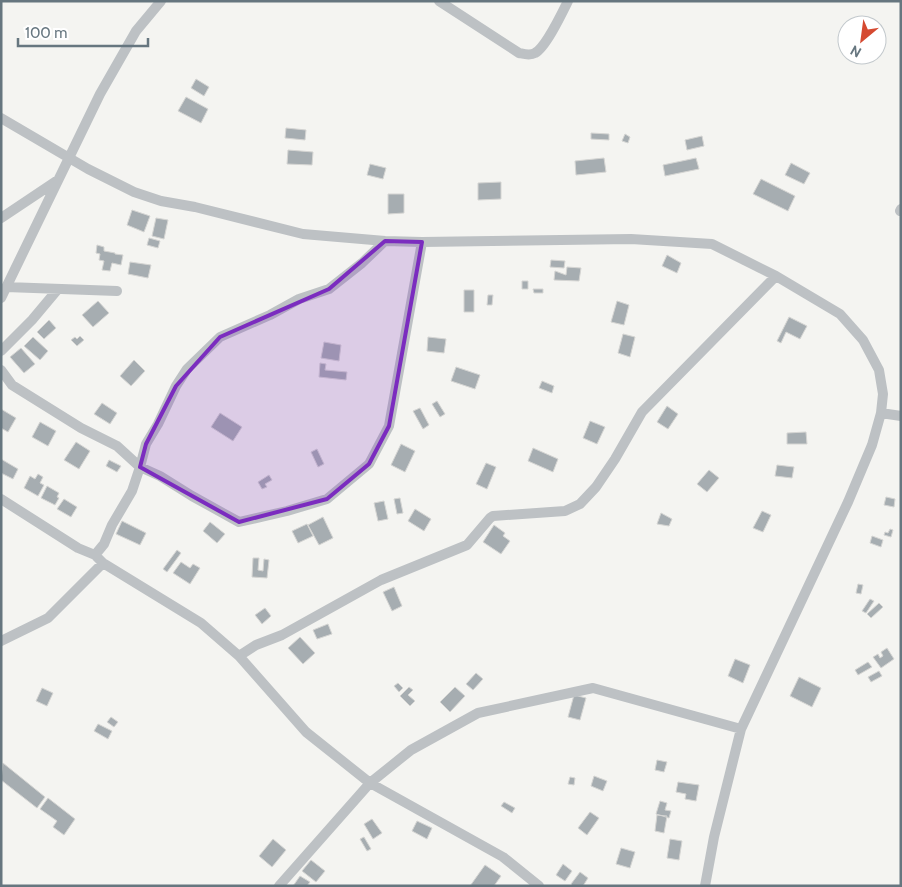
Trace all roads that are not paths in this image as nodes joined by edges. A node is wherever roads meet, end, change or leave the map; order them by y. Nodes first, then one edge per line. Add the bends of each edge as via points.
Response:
1 (161, 1) edge
2 (439, 1) edge
3 (568, 1) edge
4 (1, 118) edge
5 (70, 157) junction
6 (59, 179) junction
7 (1, 218) edge
8 (385, 241) junction
9 (422, 242) junction
10 (776, 276) junction
11 (6, 288) junction
12 (58, 289) junction
13 (117, 291) dead end
14 (1, 298) edge
15 (1, 351) edge
16 (1, 370) edge
17 (880, 413) junction
18 (901, 416) edge
19 (140, 467) junction
20 (1, 499) edge
21 (95, 555) junction
22 (103, 563) junction
23 (1, 641) edge
24 (239, 656) junction
25 (741, 730) junction
26 (370, 783) junction
27 (280, 886) edge
28 (539, 886) edge
29 (705, 886) edge

1 - 5 street via 136,31 100,94
2 - 3 street via 519,53 528,55 535,53 544,43
4 - 5 street
5 - 6 street
5 - 8 street via 134,192 161,201 303,234
6 - 7 street
6 - 11 street
8 - 9 street
8 - 19 street via 329,289 299,299 220,337 187,369 176,386 146,444
9 - 10 street via 631,239 712,244
9 - 19 street via 389,426 369,464 327,499 240,522
10 - 17 street via 840,314 863,340 880,370 883,394
10 - 24 street via 642,412 615,459 580,504 565,511 494,516 467,545 382,580
11 - 12 street
11 - 14 street
12 - 13 street
12 - 15 street
16 - 19 street via 12,385 81,428 117,446
17 - 18 street
17 - 25 street via 872,444 848,502
19 - 21 street via 132,490
20 - 21 street via 78,548
21 - 22 street
22 - 23 street via 48,618
22 - 24 street via 201,623
24 - 26 street via 306,732
25 - 26 street via 593,688 478,713 412,750
25 - 29 street
26 - 27 street
26 - 28 street via 503,857

